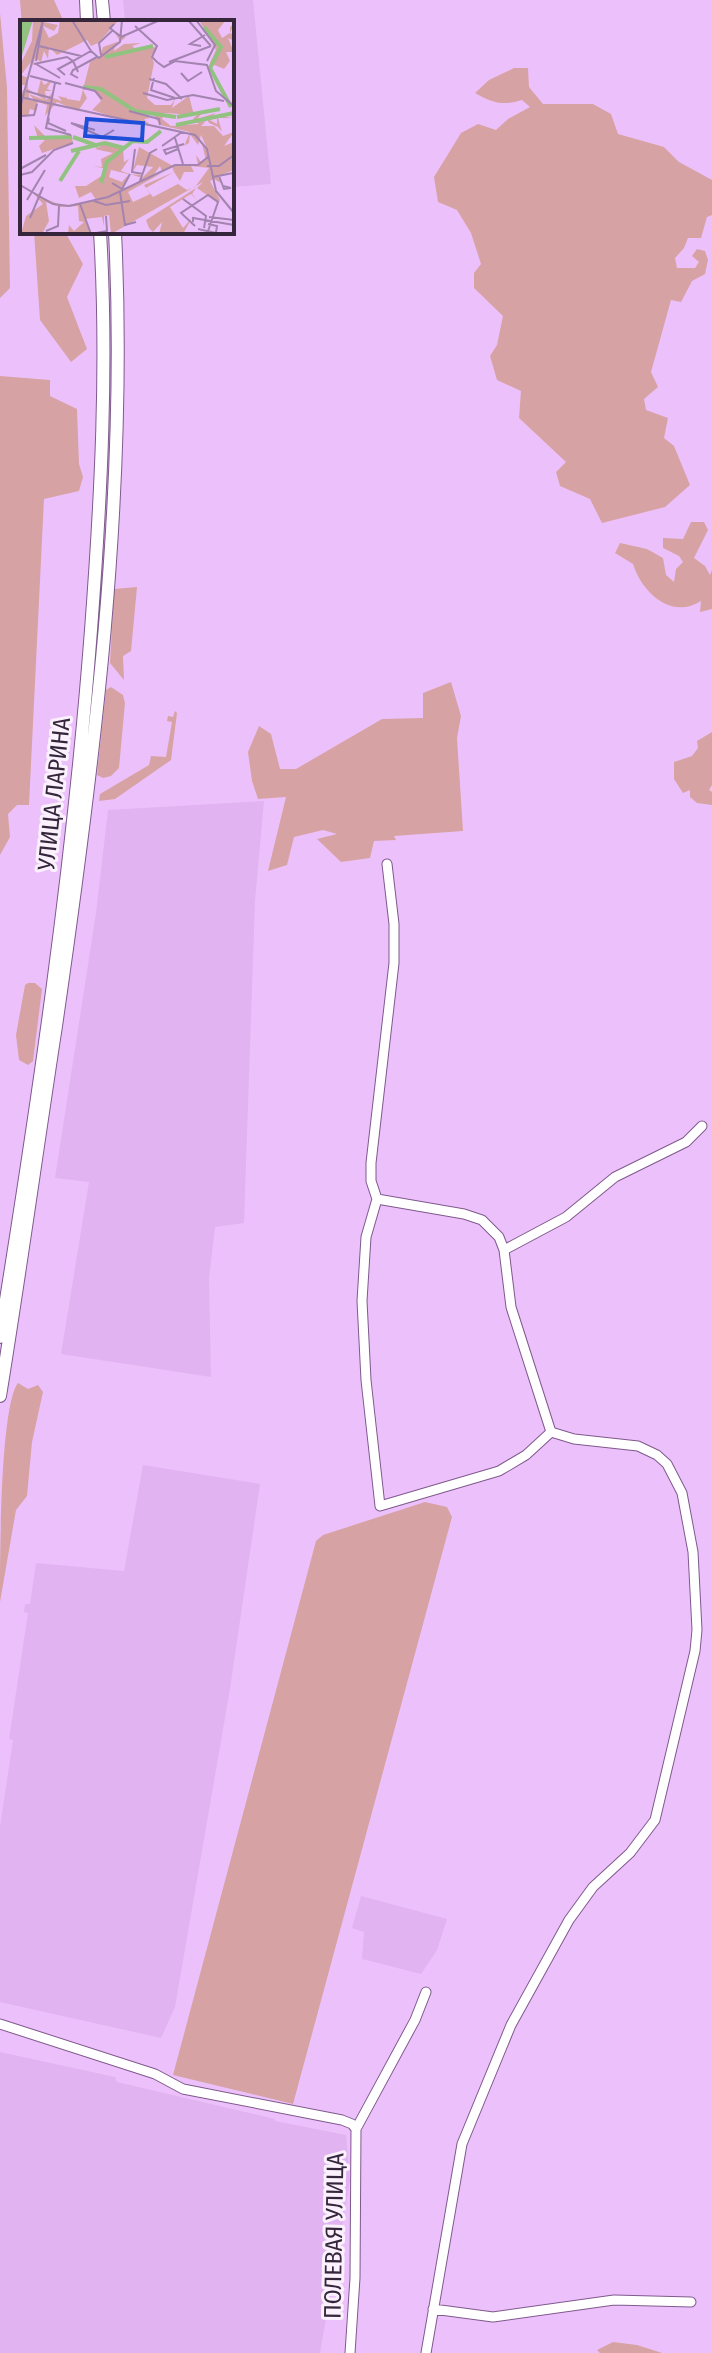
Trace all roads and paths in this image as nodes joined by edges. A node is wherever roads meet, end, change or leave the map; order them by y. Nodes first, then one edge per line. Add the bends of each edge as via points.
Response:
1 (86, 0) edge
2 (102, 0) edge
3 (87, 20) edge
4 (104, 20) edge
5 (100, 234) edge
6 (115, 234) edge
7 (387, 864) dead end
8 (73, 872) junction
9 (61, 961) junction
10 (702, 1126) dead end
11 (377, 1199) junction
12 (504, 1250) junction
13 (0, 1337) edge
14 (0, 1396) edge
15 (551, 1432) junction
16 (426, 1992) dead end
17 (0, 2024) edge
18 (356, 2129) junction
19 (691, 2302) dead end
20 (433, 2309) junction
21 (350, 2353) edge
22 (426, 2353) edge

1 - 3 main road
2 - 4 main road
5 - 8 main road, УЛИЦА ЛАРИНА via 105,362 100,506
6 - 8 main road via 119,341 101,666
7 - 11 street via 394,963 371,1163
8 - 9 main road, УЛИЦА ЛАРИНА
9 - 13 main road, УЛИЦА ЛАРИНА
9 - 14 main road, УЛИЦА ЛАРИНА
10 - 12 street via 686,1142 615,1177 566,1217
11 - 12 street via 482,1220
11 - 15 street via 366,1237 362,1301 380,1506 499,1471
12 - 15 street via 511,1307
15 - 20 street via 638,1446 667,1464 682,1493 693,1552 695,1651 661,1802 647,1834 593,1887 569,1920 496,2059 457,2161
16 - 18 street, ПОЛЕВАЯ УЛИЦА
17 - 18 street via 155,2074 183,2089 342,2120
18 - 21 street, ПОЛЕВАЯ УЛИЦА
19 - 20 street via 614,2300 493,2317
20 - 22 street

